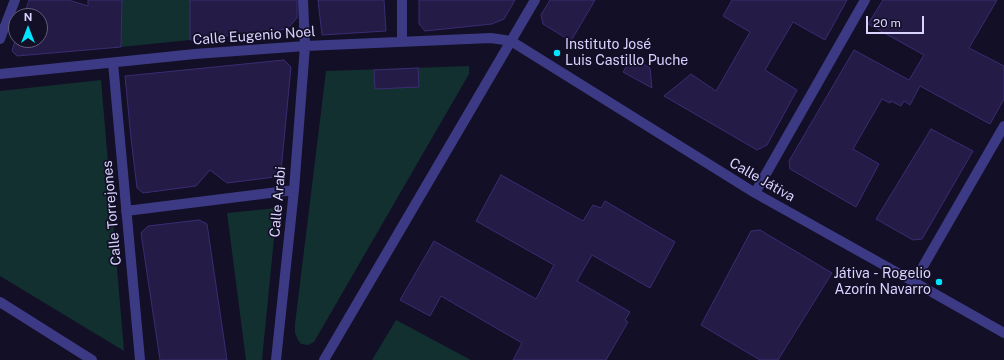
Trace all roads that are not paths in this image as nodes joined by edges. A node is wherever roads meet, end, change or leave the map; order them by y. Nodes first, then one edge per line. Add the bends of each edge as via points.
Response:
1 (15, 0) edge
2 (303, 0) edge
3 (402, 0) edge
4 (535, 0) edge
5 (865, 0) edge
6 (0, 40) edge
7 (511, 41) junction
8 (402, 42) junction
9 (305, 46) junction
10 (113, 63) junction
11 (0, 74) edge
12 (1004, 126) edge
13 (294, 190) junction
14 (755, 193) junction
15 (126, 212) junction
16 (914, 282) junction
17 (0, 302) edge
18 (1004, 333) edge
19 (92, 360) edge
20 (140, 360) edge
21 (276, 360) edge
22 (324, 360) edge

1 - 6 street
2 - 9 street, Calle Arabi
3 - 8 street
4 - 7 street
5 - 14 street
7 - 8 street, Calle Eugenio Noel via 491,38
7 - 14 street, Calle Játiva
7 - 22 street
8 - 9 street, Calle Eugenio Noel
9 - 10 street, Calle Eugenio Noel
9 - 13 street, Calle Arabi
10 - 11 street, Calle Eugenio Noel
10 - 15 street, Calle Torrejones
12 - 16 street
13 - 15 street
13 - 21 street, Calle Arabi
14 - 16 street, Calle Játiva
15 - 20 street, Calle Torrejones
16 - 18 street, Calle Játiva
17 - 19 street

